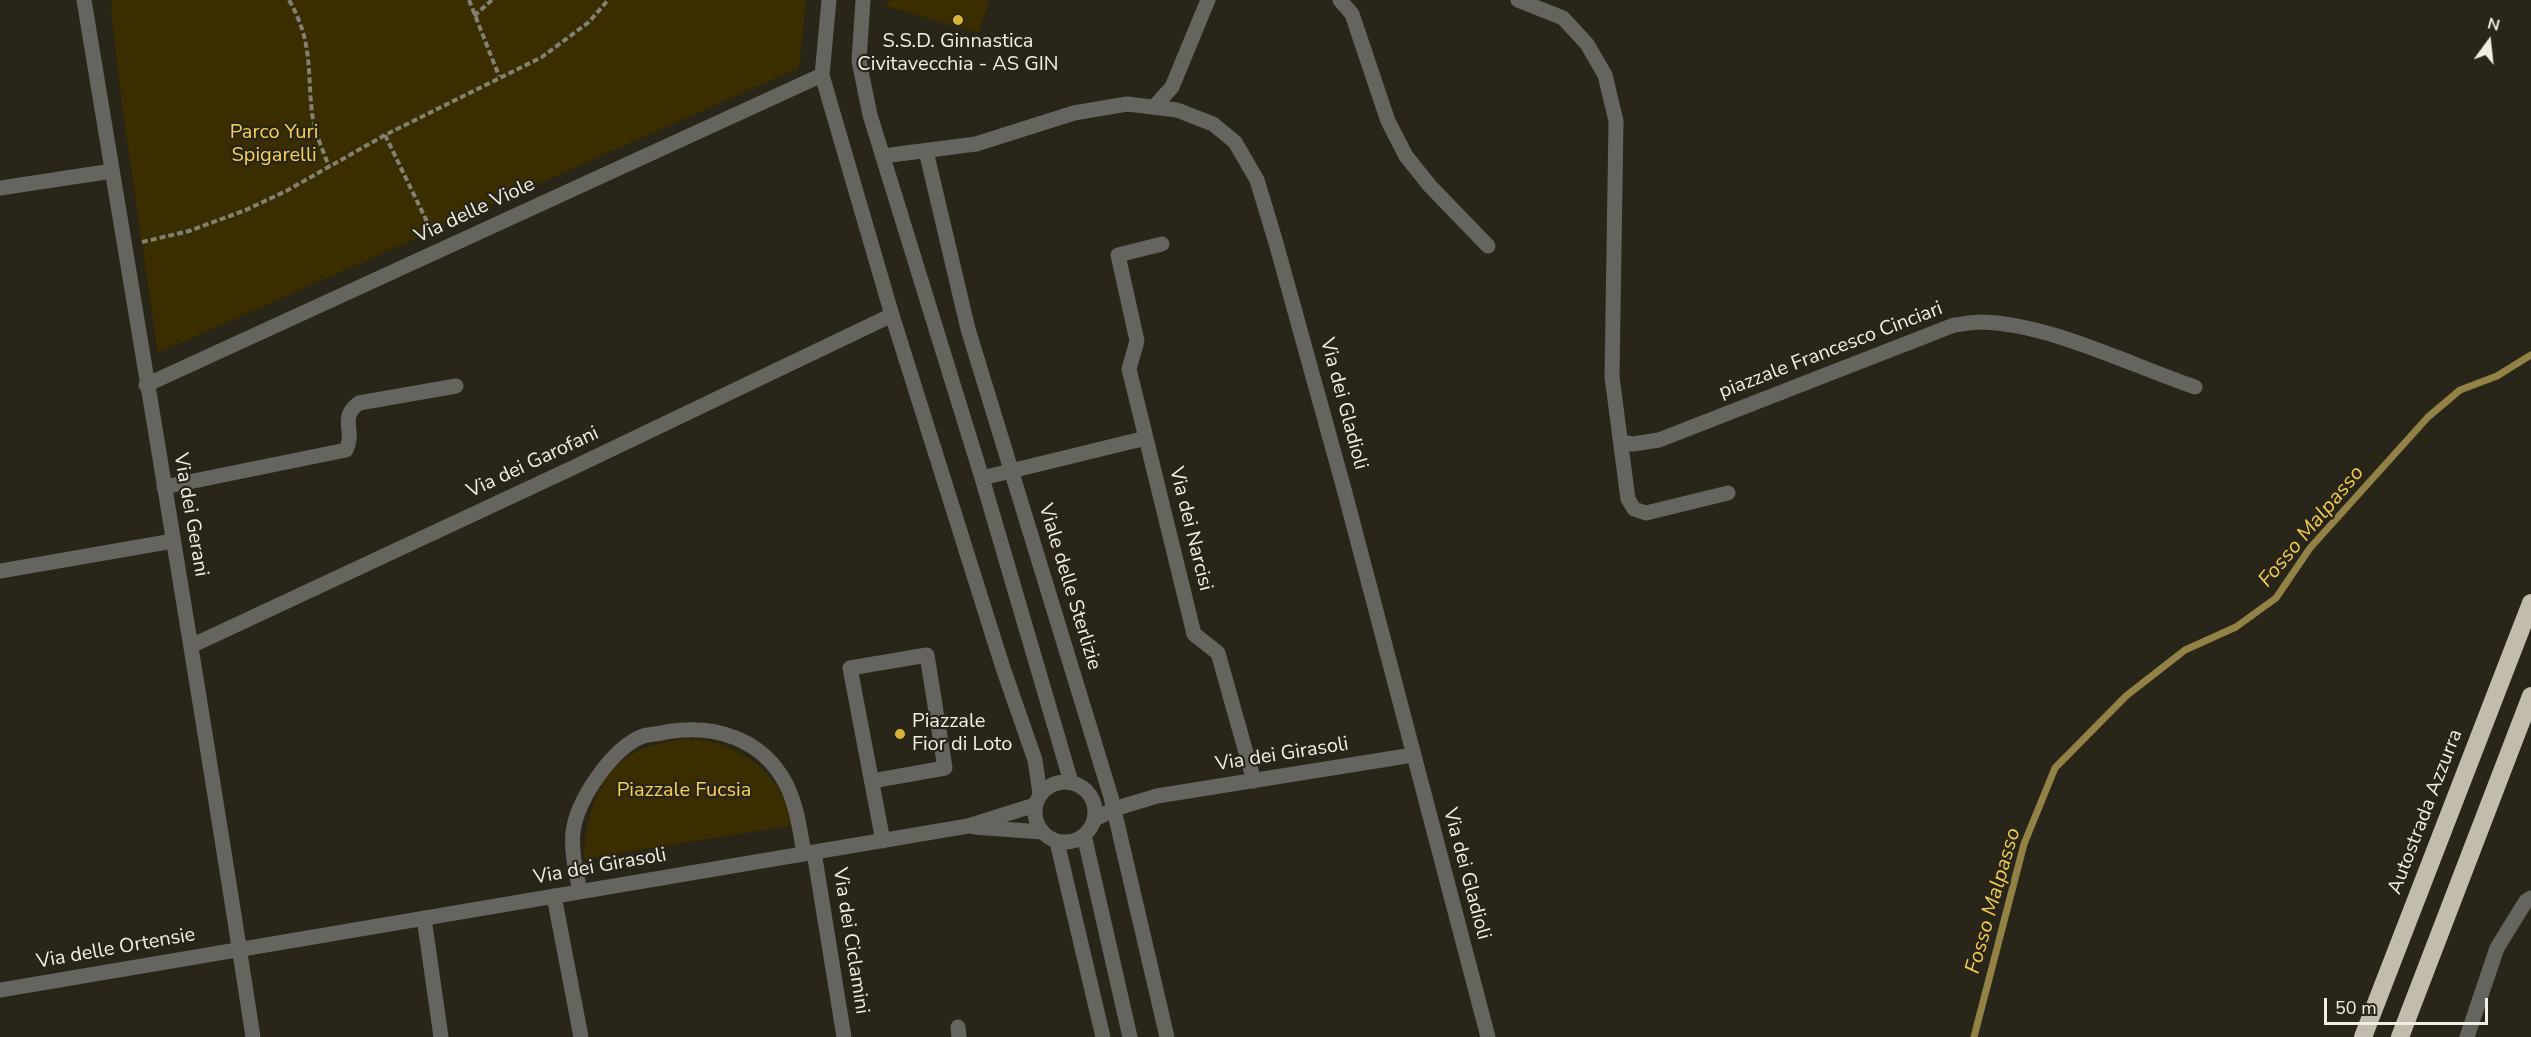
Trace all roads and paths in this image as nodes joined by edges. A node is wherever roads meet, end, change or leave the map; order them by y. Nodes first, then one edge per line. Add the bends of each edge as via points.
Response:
1 (84, 0) edge
2 (289, 0) edge
3 (470, 0) edge
4 (492, 0) edge
5 (608, 0) edge
6 (828, 0) edge
7 (863, 0) edge
8 (1208, 0) edge
9 (1340, 0) edge
10 (1518, 0) edge
11 (474, 16) junction
12 (822, 75) junction
13 (499, 76) junction
14 (1154, 107) junction
15 (385, 135) junction
16 (926, 151) junction
17 (883, 156) junction
18 (329, 167) junction
19 (112, 171) junction
20 (0, 188) edge
21 (1162, 244) dead end
22 (124, 246) junction
23 (1488, 246) dead end
24 (441, 250) junction
25 (892, 315) junction
26 (146, 385) junction
27 (456, 386) dead end
28 (2195, 387) dead end
29 (1146, 438) junction
30 (1621, 442) junction
31 (1011, 470) junction
32 (982, 478) junction
33 (164, 487) junction
34 (1728, 493) dead end
35 (173, 541) junction
36 (0, 572) edge
37 (2531, 603) edge
38 (191, 645) junction
39 (2531, 696) edge
40 (1413, 755) junction
41 (872, 781) junction
42 (1254, 781) junction
43 (1071, 782) junction
44 (1090, 794) junction
45 (1037, 799) junction
46 (1112, 803) junction
47 (1095, 819) junction
48 (968, 826) junction
49 (1042, 832) junction
50 (1084, 835) junction
51 (883, 841) junction
52 (1057, 842) junction
53 (809, 853) junction
54 (580, 891) junction
55 (554, 896) junction
56 (2531, 898) edge
57 (424, 918) junction
58 (239, 949) junction
59 (0, 990) edge
60 (253, 1037) edge
61 (441, 1037) edge
62 (581, 1037) edge
63 (844, 1037) edge
64 (1104, 1037) edge
65 (1130, 1037) edge
66 (1167, 1037) edge
67 (1488, 1037) edge
68 (2363, 1037) edge
69 (2400, 1037) edge
70 (2467, 1037) edge

1 - 19 street, Via dei Gerani
2 - 18 path via 308,47 312,116
3 - 11 path
4 - 11 path
5 - 13 path via 589,22 542,57
6 - 12 street
7 - 17 street via 859,61
8 - 14 street via 1172,87
9 - 23 street via 1352,14 1388,121 1406,156
10 - 30 street via 1563,18 1587,44 1605,75 1616,121 1612,377
11 - 13 path
12 - 24 street, Via delle Viole
12 - 25 street
13 - 15 path
14 - 16 street, Via dei Gladioli via 1127,104 1074,113 976,144
14 - 40 street, Via dei Gladioli via 1177,110 1213,124 1235,142 1257,180 1344,489
15 - 18 path
15 - 24 path
16 - 17 street, Via dei Gladioli
16 - 31 street, Viale delle Sterlizie via 968,328
17 - 32 street
18 - 22 path via 246,210 189,231
19 - 20 street
19 - 22 street, Via dei Gerani
21 - 29 street, Via dei Narcisi via 1118,255 1137,341 1130,369
22 - 26 street, Via dei Gerani
24 - 26 street, Via delle Viole
25 - 38 street, Via dei Garofani
25 - 45 street via 1035,760
26 - 33 street, Via dei Gerani
27 - 33 street via 359,403 347,415 350,443 346,450
28 - 30 street, piazzale Francesco Cinciari via 2062,339 2015,326 1981,322 1954,325 1659,440
29 - 31 street
29 - 42 street, Via dei Narcisi via 1194,634 1218,653
30 - 34 street via 1624,477 1634,509 1646,513
31 - 32 street
31 - 46 street, Viale delle Sterlizie
32 - 43 street
33 - 35 street, Via dei Gerani
35 - 36 street
35 - 38 street, Via dei Gerani
37 - 68 highway, Autostrada Azzurra
38 - 58 street, Via dei Gerani
39 - 69 highway
40 - 42 street, Via dei Girasoli
40 - 67 street, Via dei Gladioli
41 - 41 street via 850,668 927,655 945,768
41 - 51 street
42 - 46 street, Via dei Girasoli
43 - 44 street
43 - 45 street via 1048,786
44 - 46 street, Via dei Girasoli
44 - 47 street
45 - 48 street, Via dei Girasoli
45 - 49 street via 1034,817
46 - 47 street, Via dei Girasoli
46 - 66 street, Viale delle Sterlizie
47 - 50 street
48 - 49 street, Via dei Girasoli
48 - 51 street, Via dei Girasoli
49 - 52 street
50 - 52 street via 1070,842
50 - 65 street
51 - 53 street, Via dei Girasoli
52 - 64 street
53 - 54 street, Via dei Girasoli
53 - 54 street via 786,783 759,749 728,734 700,729 673,731 643,736 616,754 597,777 573,831
53 - 63 street, Via dei Ciclamini
54 - 55 street, Via dei Girasoli
55 - 57 street, Via dei Girasoli
55 - 62 street
56 - 70 street via 2497,948
57 - 58 street, Via dei Girasoli
57 - 61 street
58 - 59 street, Via delle Ortensie
58 - 60 street, Via dei Gerani

